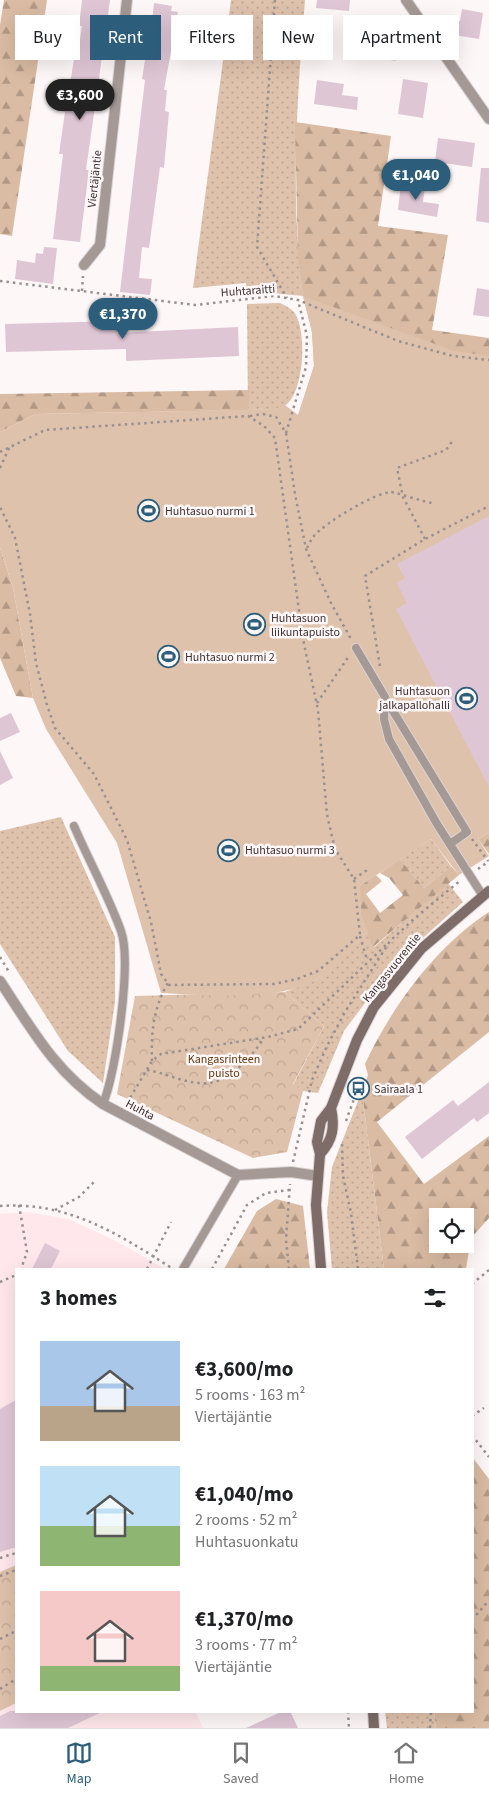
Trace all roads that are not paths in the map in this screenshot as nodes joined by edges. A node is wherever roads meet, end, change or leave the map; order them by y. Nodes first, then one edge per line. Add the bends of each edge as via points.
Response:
1 (127, 0) edge
2 (406, 0) edge
3 (489, 119) edge
4 (84, 265) dead end
5 (356, 648) road end
6 (385, 698) junction
7 (74, 826) dead end
8 (450, 844) junction
9 (486, 894) edge
10 (0, 981) edge
11 (105, 1099) junction
12 (331, 1108) junction
13 (320, 1154) junction
14 (238, 1175) junction
15 (318, 1176) junction
16 (185, 1268) edge
17 (321, 1268) edge
18 (373, 1713) edge
19 (374, 1728) edge

1 - 4 street, Viertäjäntie via 100,245
2 - 3 street
5 - 6 lane
6 - 8 lane via 384,719 389,739
6 - 8 lane via 467,832
7 - 11 lane via 121,932 125,954 125,974
8 - 9 lane
9 - 12 main road, Kangasvuorentie via 421,949 374,1007 357,1040
10 - 11 street, Huhta via 55,1063 83,1091
11 - 14 street, Huhta
12 - 13 main road, Kangasvuorentie via 321,1121 317,1142
12 - 13 main road, Kangasvuorentie via 336,1136
13 - 15 main road, Kangasvuorentie
14 - 15 street via 292,1172
14 - 16 lane
15 - 17 main road, Kangasvuorentie via 317,1236
18 - 19 main road

